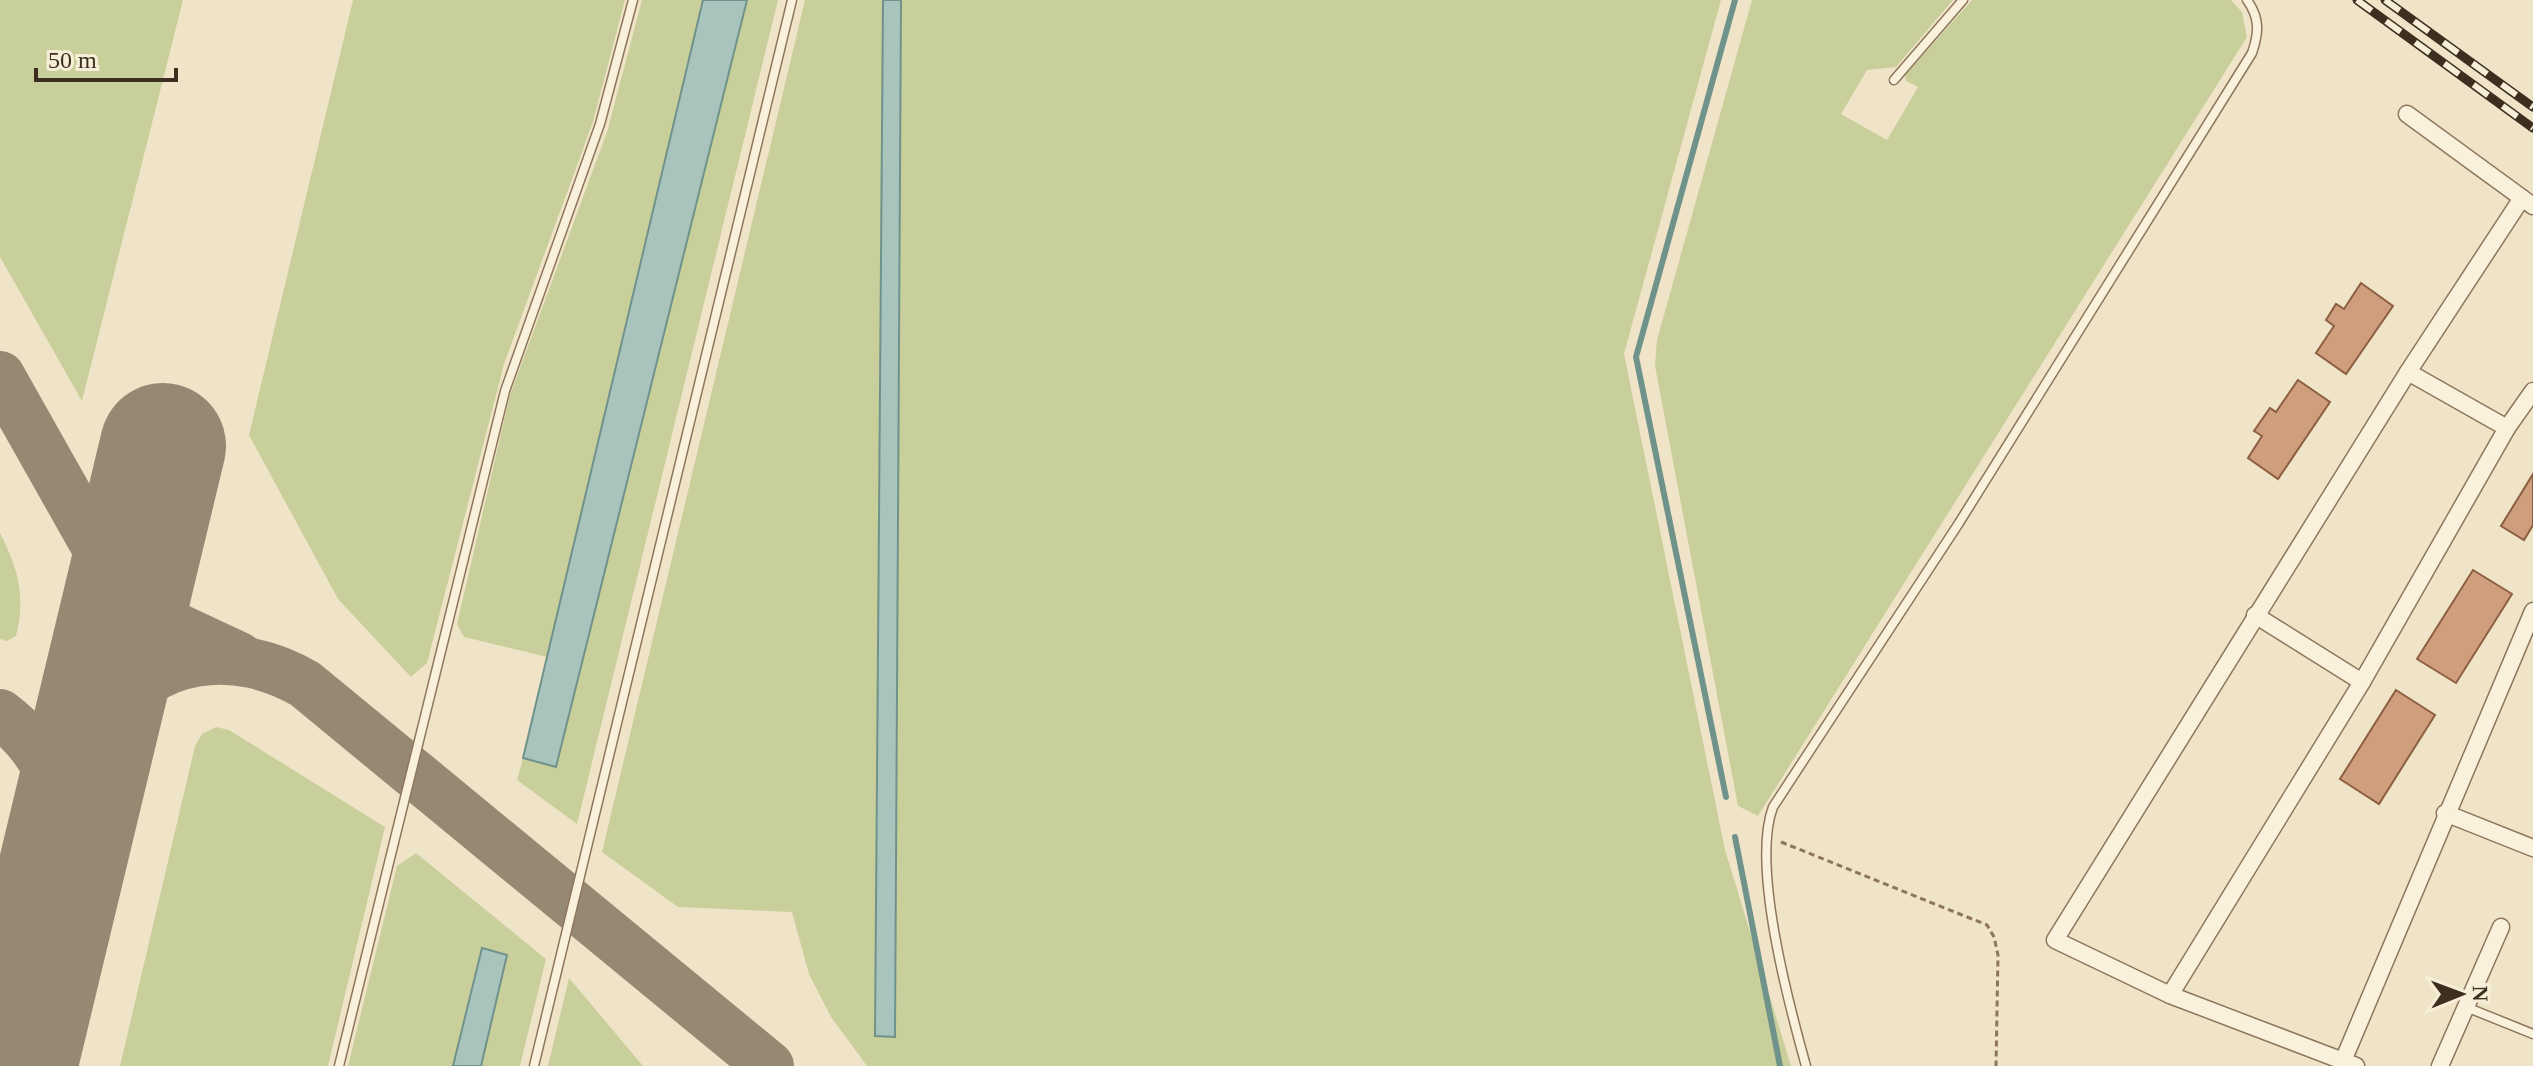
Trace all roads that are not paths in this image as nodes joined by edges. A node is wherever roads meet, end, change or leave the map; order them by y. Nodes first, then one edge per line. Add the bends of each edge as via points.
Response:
1 (633, 0) edge
2 (792, 0) edge
3 (1963, 0) edge
4 (2247, 0) edge
5 (1894, 80) dead end
6 (2407, 114) dead end
7 (2527, 202) edge
8 (2408, 372) junction
9 (2533, 391) edge
10 (2507, 428) junction
11 (2533, 611) edge
12 (2255, 615) junction
13 (2362, 682) junction
14 (2445, 813) junction
15 (2532, 846) edge
16 (2501, 927) dead end
17 (2170, 995) junction
18 (2466, 1007) junction
19 (2533, 1034) edge
20 (2350, 1064) edge
21 (339, 1066) edge
22 (534, 1066) edge
23 (1806, 1066) edge
24 (2440, 1066) edge

1 - 21 lane via 600,124 505,391
2 - 22 lane
3 - 5 lane
4 - 23 lane via 2258,20 2252,53 1768,819 1772,906
6 - 7 street
7 - 8 street
8 - 10 street
8 - 12 street
9 - 10 street
10 - 13 street
11 - 14 street
12 - 13 street
12 - 17 street via 2055,940
13 - 17 street
14 - 15 street
14 - 20 street
16 - 18 street
17 - 20 street
18 - 19 lane
18 - 24 street

